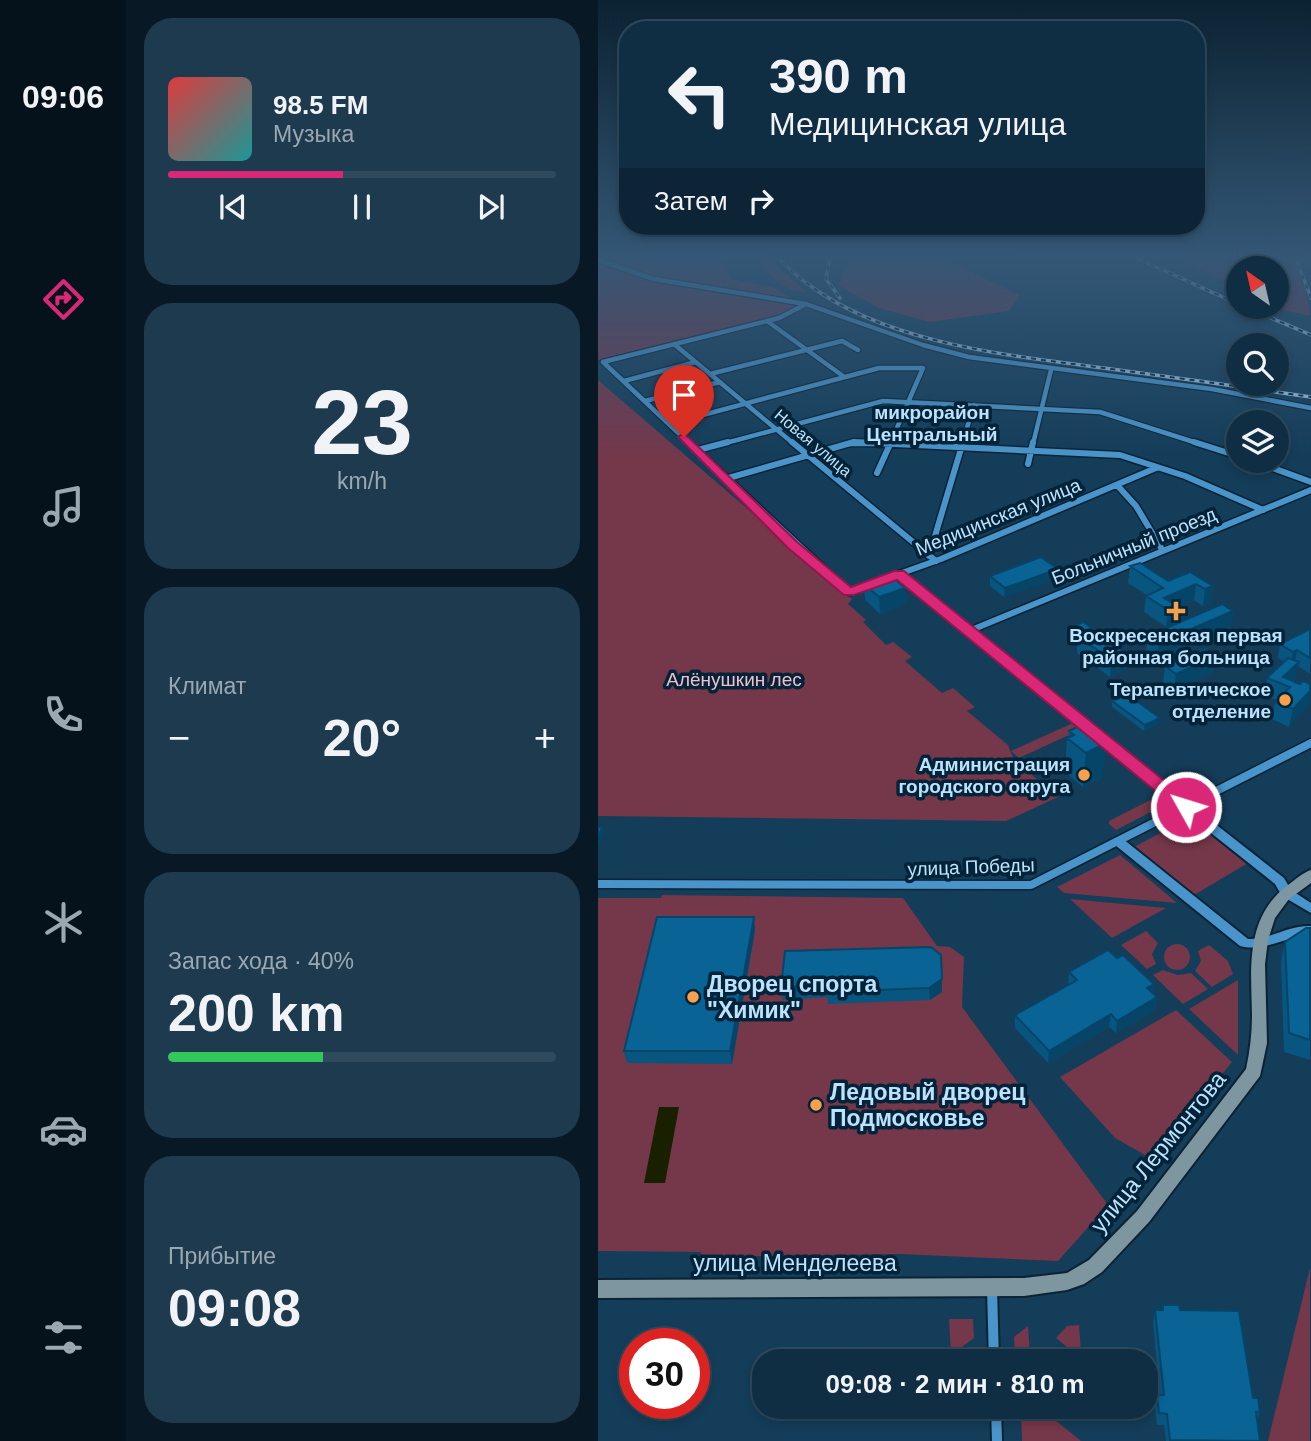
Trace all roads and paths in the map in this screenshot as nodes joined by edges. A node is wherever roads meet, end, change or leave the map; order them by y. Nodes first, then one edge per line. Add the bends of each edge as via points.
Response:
1 (758, 323) edge
2 (770, 323) edge
3 (862, 323) edge
4 (674, 344) junction
5 (807, 350) junction
6 (858, 350) dead end
7 (696, 362) junction
8 (1051, 370) junction
9 (710, 374) junction
10 (843, 376) junction
11 (624, 381) junction
12 (720, 382) junction
13 (645, 401) junction
14 (907, 402) junction
15 (745, 403) junction
16 (974, 405) junction
17 (1041, 408) junction
18 (1310, 408) edge
19 (669, 424) junction
20 (776, 428) junction
21 (889, 443) junction
22 (960, 447) junction
23 (698, 450) junction
24 (1032, 451) junction
25 (1226, 452) edge
26 (808, 455) junction
27 (1028, 464) dead end
28 (1156, 468) junction
29 (877, 473) dead end
30 (1286, 473) edge
31 (725, 479) junction
32 (1310, 482) edge
33 (1117, 485) junction
34 (1310, 490) edge
35 (1263, 510) junction
36 (1163, 551) junction
37 (929, 556) junction
38 (936, 561) junction
39 (899, 574) junction
40 (969, 631) junction
41 (1310, 743) edge
42 (1186, 807) junction
43 (1119, 842) junction
44 (1310, 875) edge
45 (598, 884) edge
46 (1286, 892) junction
47 (1310, 909) edge
48 (1310, 931) edge
49 (1257, 945) junction
50 (992, 1287) junction
51 (598, 1289) edge
52 (994, 1349) edge
53 (996, 1419) edge
54 (997, 1441) edge

1 - 4 street
2 - 5 street
3 - 8 street via 939,350
4 - 7 street, Новая улица
4 - 11 street via 603,362
5 - 6 street via 842,341
5 - 9 street
5 - 10 street
7 - 9 street, Новая улица
7 - 11 street
8 - 17 street
8 - 18 street via 1225,391
9 - 12 street, Новая улица
10 - 14 street via 879,368 923,368
10 - 15 street
11 - 13 street
12 - 13 street
12 - 15 street, Новая улица
13 - 19 street
14 - 16 street
14 - 20 street via 871,401
14 - 21 street
15 - 19 street
15 - 20 street, Новая улица
16 - 17 street
16 - 22 street
17 - 24 street
17 - 25 street via 1100,412
19 - 23 street
20 - 23 street
20 - 26 street, Новая улица
21 - 22 street
21 - 26 street via 854,442
21 - 29 street
22 - 24 street
22 - 37 street
23 - 31 street
24 - 27 street
24 - 28 street via 1120,455
26 - 31 street
26 - 37 street, Новая улица
28 - 33 street, Медицинская улица
28 - 35 street
30 - 32 street
31 - 39 street, Медицинская улица via 849,592
33 - 36 street via 1136,506
33 - 38 street, Медицинская улица
34 - 35 street, Больничный проезд
35 - 36 street, Больничный проезд
36 - 40 street, Больничный проезд
37 - 38 street, Новая улица
38 - 39 street, Медицинская улица
39 - 40 street
40 - 42 street
41 - 42 street, улица Победы
42 - 43 street, улица Победы
42 - 46 street via 1280,881
43 - 45 street, улица Победы via 1031,885
43 - 49 street via 1245,943
44 - 46 main road
46 - 47 street
46 - 49 main road, улица Лермонтова via 1264,921
48 - 49 street via 1285,932
49 - 50 main road, улица Лермонтова via 1259,1044 1254,1071 1172,1178 1131,1229 1086,1273 1049,1284
50 - 51 main road, улица Менделеева
50 - 52 street
53 - 54 street

